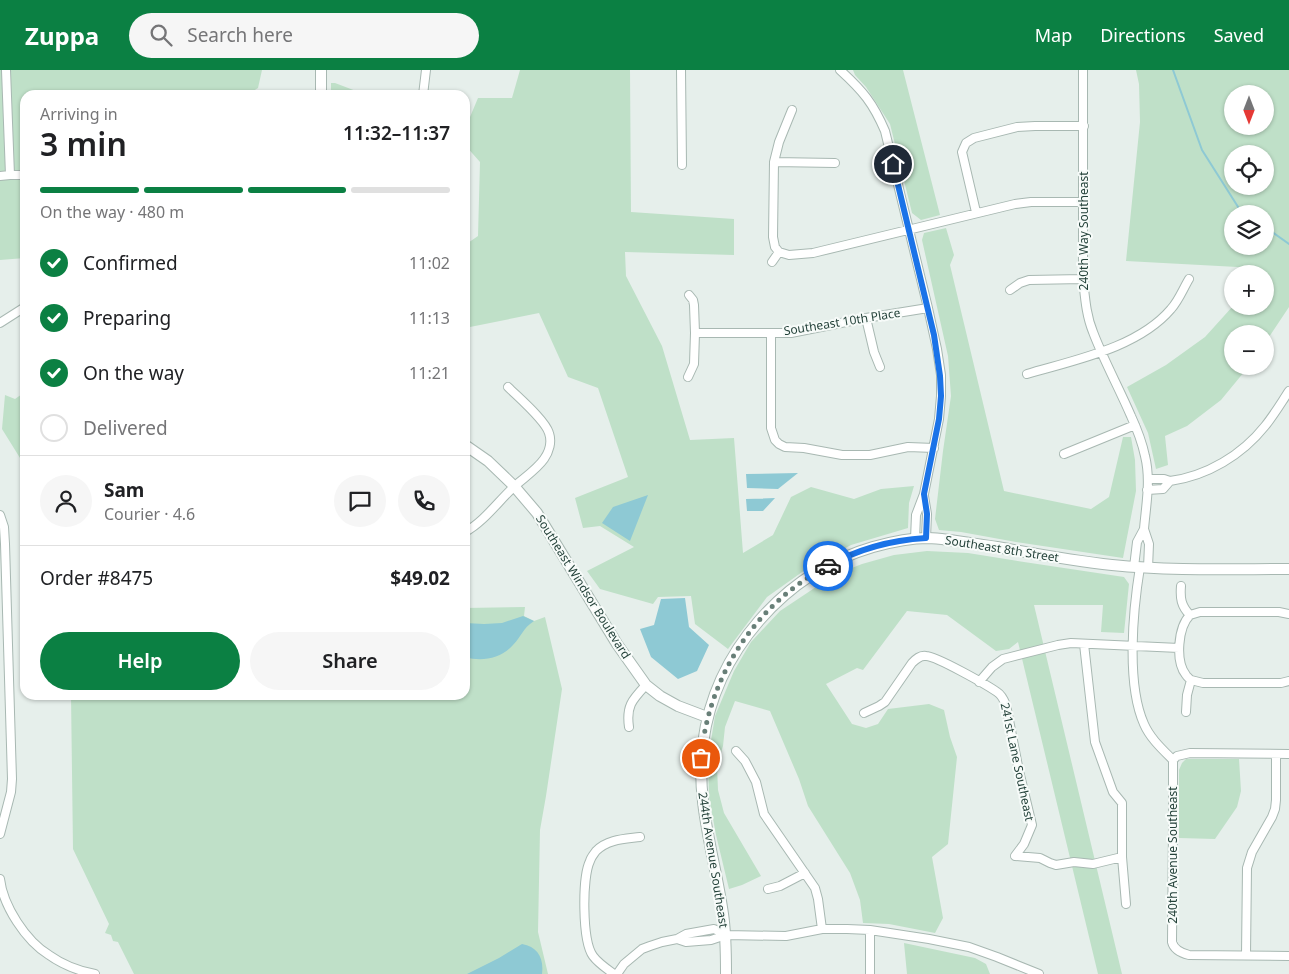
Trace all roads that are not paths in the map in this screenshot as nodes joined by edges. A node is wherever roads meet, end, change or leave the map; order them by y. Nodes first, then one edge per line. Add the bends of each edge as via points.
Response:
1 (6, 70) edge
2 (321, 70) edge
3 (426, 70) edge
4 (681, 70) edge
5 (840, 70) edge
6 (1083, 70) edge
7 (321, 90) edge
8 (424, 90) edge
9 (792, 110) dead end
10 (1084, 126) junction
11 (774, 162) junction
12 (835, 163) dead end
13 (682, 165) dead end
14 (10, 175) junction
15 (20, 175) edge
16 (0, 176) edge
17 (1083, 202) junction
18 (976, 212) junction
19 (909, 230) junction
20 (779, 252) junction
21 (772, 262) dead end
22 (1083, 279) junction
23 (1189, 279) dead end
24 (1010, 290) dead end
25 (689, 295) dead end
26 (928, 308) junction
27 (20, 310) edge
28 (866, 318) junction
29 (0, 323) edge
30 (695, 333) junction
31 (771, 333) junction
32 (1102, 352) junction
33 (880, 367) dead end
34 (1026, 374) dead end
35 (688, 377) dead end
36 (508, 387) dead end
37 (1289, 392) edge
38 (1135, 425) junction
39 (470, 448) edge
40 (934, 448) junction
41 (1064, 454) dead end
42 (1148, 479) junction
43 (1170, 481) junction
44 (514, 486) junction
45 (1147, 490) junction
46 (924, 494) junction
47 (0, 515) edge
48 (470, 529) edge
49 (1144, 529) junction
50 (926, 538) junction
51 (915, 539) junction
52 (1141, 567) junction
53 (1289, 569) edge
54 (1181, 586) dead end
55 (1289, 614) edge
56 (1190, 615) junction
57 (1084, 644) junction
58 (1134, 646) junction
59 (1179, 648) junction
60 (1192, 680) junction
61 (1289, 681) edge
62 (979, 682) junction
63 (646, 685) junction
64 (1186, 712) dead end
65 (864, 713) dead end
66 (707, 717) junction
67 (629, 727) dead end
68 (736, 751) dead end
69 (1276, 754) junction
70 (1289, 754) edge
71 (1173, 760) junction
72 (0, 834) edge
73 (640, 838) dead end
74 (1122, 857) junction
75 (805, 873) junction
76 (0, 879) edge
77 (768, 889) dead end
78 (1126, 904) dead end
79 (822, 929) junction
80 (870, 930) junction
81 (726, 935) junction
82 (1246, 956) junction
83 (1289, 956) edge
84 (95, 974) edge
85 (615, 974) edge
86 (726, 974) edge
87 (870, 974) edge
88 (1039, 974) edge

1 - 14 street
2 - 7 street
3 - 8 street
4 - 13 street
5 - 19 street via 866,95 885,131
6 - 10 street, 240th Way Southeast
9 - 11 street
10 - 17 street, 240th Way Southeast
10 - 18 street via 1017,128 970,139 962,152
11 - 12 street
11 - 20 street via 773,237
14 - 15 street
14 - 16 street
17 - 18 street via 1023,203
17 - 22 street, 240th Way Southeast
18 - 19 street
19 - 20 street via 813,254
19 - 26 street
20 - 21 street
22 - 24 street via 1029,280
22 - 32 street, 240th Way Southeast via 1086,310
23 - 32 street via 1173,307 1156,324
25 - 30 street via 694,305
26 - 28 street, Southeast 10th Place
26 - 40 street via 937,349 941,396
27 - 29 street
28 - 31 street, Southeast 10th Place via 791,333
28 - 33 street
30 - 31 street, Southeast 10th Place
30 - 35 street via 694,364
31 - 40 street via 771,428 775,440 785,447 857,456 908,447
32 - 34 street
32 - 38 street, 240th Way Southeast
36 - 44 street via 544,423 550,441 543,461
37 - 43 street via 1265,426 1240,451 1210,470
38 - 41 street
38 - 42 street, 240th Way Southeast via 1145,455
39 - 44 street, Southeast Windsor Boulevard
40 - 46 street
42 - 43 street
42 - 45 street, 240th Way Southeast
43 - 45 street via 1163,489
44 - 48 street
44 - 63 street, Southeast Windsor Boulevard via 538,513 617,644
45 - 49 street, 240th Way Southeast
46 - 50 street
46 - 51 street via 916,515
47 - 72 street via 5,544 12,779
49 - 52 street, 240th Way Southeast via 1137,542
49 - 52 street, 240th Way Southeast via 1149,544
50 - 51 street, Southeast 8th Street
50 - 52 street, Southeast 8th Street
51 - 66 street, Southeast 8th Street via 862,550 838,560 793,588 771,608 734,654
52 - 53 street, Southeast 8th Street
52 - 58 street, 240th Way Southeast
54 - 56 street via 1181,603
55 - 56 street via 1200,612
56 - 59 street via 1183,624
57 - 58 street
57 - 62 street via 1058,645 1010,656 997,662
57 - 74 street via 1095,742 1113,792 1122,803
58 - 59 street
58 - 71 street, 240th Way Southeast via 1138,706 1144,725
59 - 60 street via 1183,670
60 - 61 street
60 - 64 street
62 - 65 street, 241st Lane Southeast via 932,657 922,656 912,663 885,702
62 - 74 street, 241st Lane Southeast via 1004,699 1032,825 1015,856 1040,858 1056,864 1093,864
63 - 66 street, Southeast Windsor Boulevard via 678,706
63 - 67 street via 629,706
66 - 81 street, 244th Avenue Southeast via 700,772 702,795
68 - 75 street via 756,782 764,814
69 - 70 street
69 - 71 street via 1190,752
69 - 82 street via 1275,809 1247,868
71 - 82 street, 240th Avenue Southeast via 1173,946 1189,955
73 - 85 street via 609,842 595,852 586,874 588,947 593,956
74 - 78 street
75 - 77 street
75 - 79 street via 818,899
76 - 84 street via 8,906 33,942 67,965
79 - 80 street
79 - 81 street via 786,936
80 - 87 street
80 - 88 street via 969,947
81 - 85 street via 711,940 686,942 676,939 642,949
81 - 86 street, 244th Avenue Southeast
82 - 83 street

